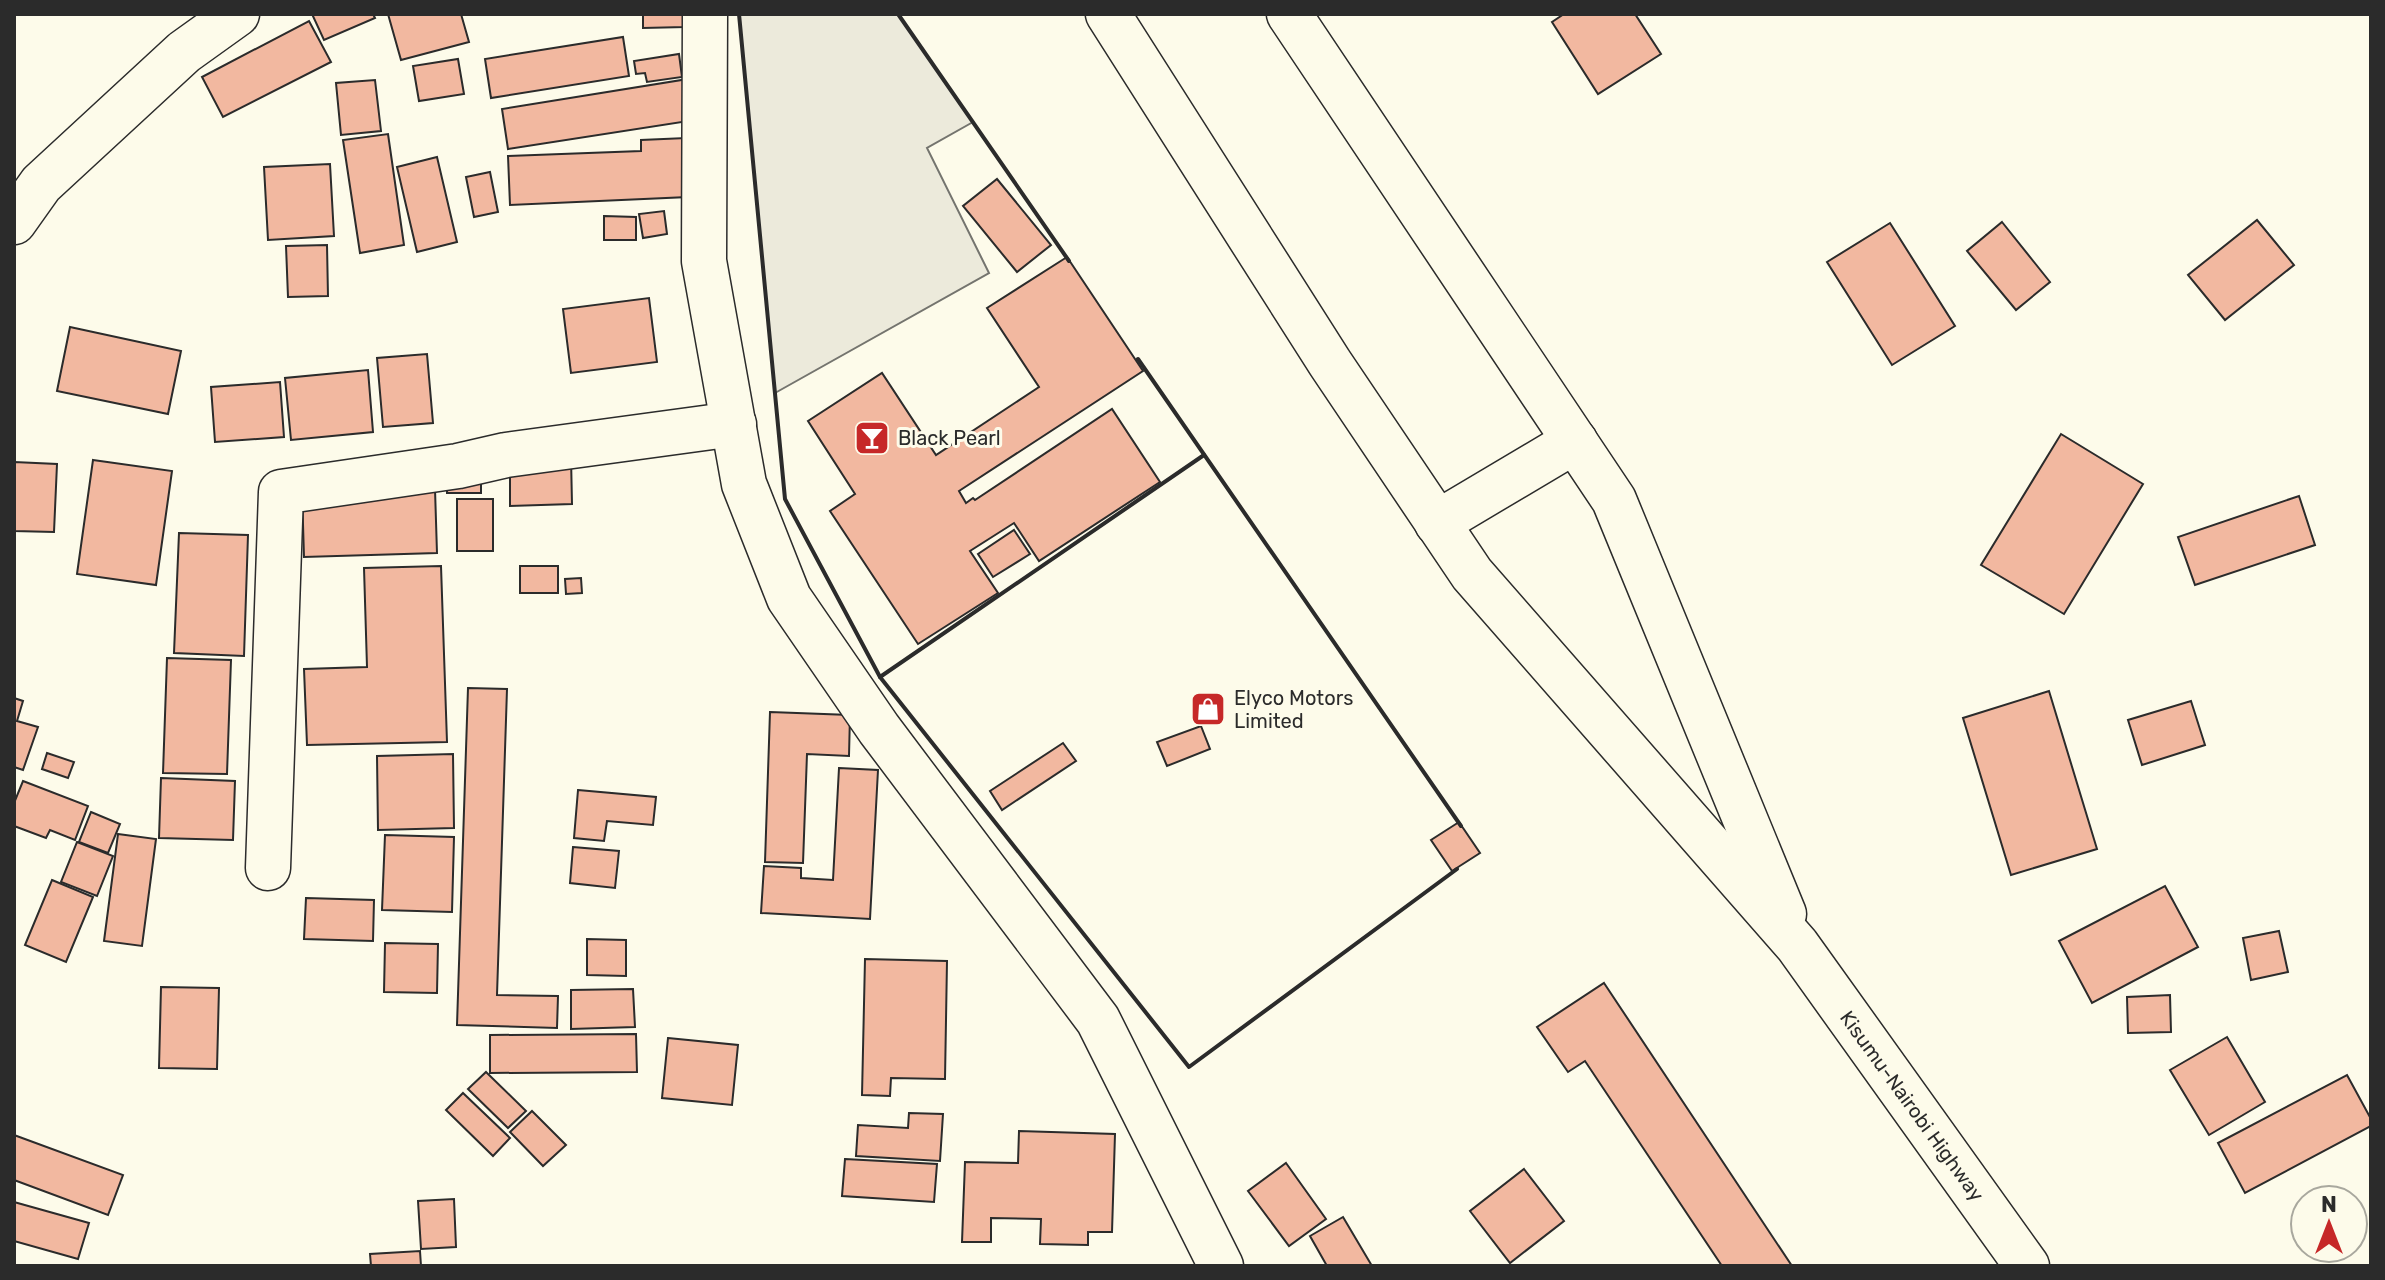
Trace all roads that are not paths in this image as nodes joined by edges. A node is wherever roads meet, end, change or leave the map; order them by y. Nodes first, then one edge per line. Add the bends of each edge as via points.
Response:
1 (237, 14) edge
2 (705, 14) edge
3 (1108, 14) edge
4 (1289, 14) edge
5 (14, 222) edge
6 (734, 424) junction
7 (1575, 441) junction
8 (1437, 523) junction
9 (268, 868) dead end
10 (1797, 945) junction
11 (1221, 1266) edge
12 (2027, 1266) edge

1 - 5 main road via 184,52 41,184
2 - 6 main road via 704,261
3 - 8 main road
4 - 7 main road
6 - 9 main road via 281,492
6 - 11 main road via 744,484 789,598 879,729 1098,1020
7 - 8 main road
7 - 10 main road via 1614,500
8 - 10 main road via 1472,574
10 - 12 main road, Kisumu-Nairobi Highway

